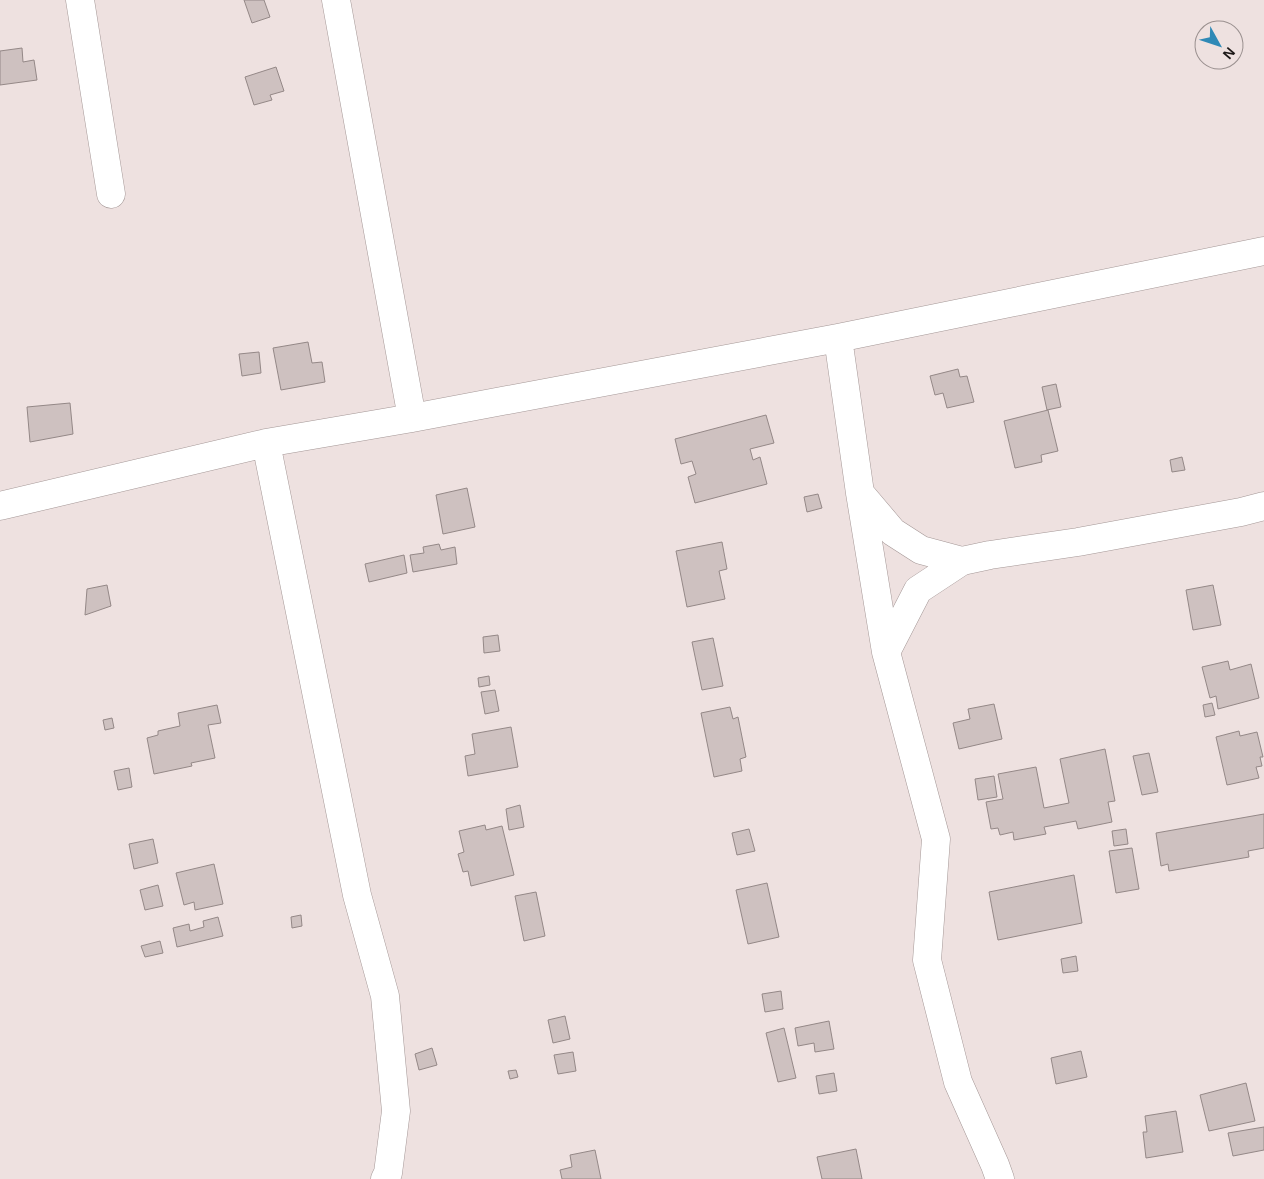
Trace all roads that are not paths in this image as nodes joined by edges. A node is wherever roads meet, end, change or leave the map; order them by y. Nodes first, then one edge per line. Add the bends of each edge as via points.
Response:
1 (80, 0) edge
2 (336, 0) edge
3 (111, 194) dead end
4 (1264, 251) edge
5 (838, 338) junction
6 (412, 418) junction
7 (266, 443) junction
8 (860, 493) junction
9 (0, 506) edge
10 (1256, 514) edge
11 (962, 561) junction
12 (886, 652) junction
13 (385, 1179) edge
14 (1000, 1179) edge

1 - 3 street
2 - 6 street
4 - 5 street
5 - 6 street
5 - 8 street
6 - 7 street
7 - 9 street
7 - 13 street via 357,895 385,996 396,1110
8 - 11 street via 893,532 921,550
8 - 12 street
10 - 11 street
11 - 12 street via 918,590
12 - 14 street via 936,839 928,960 958,1082

